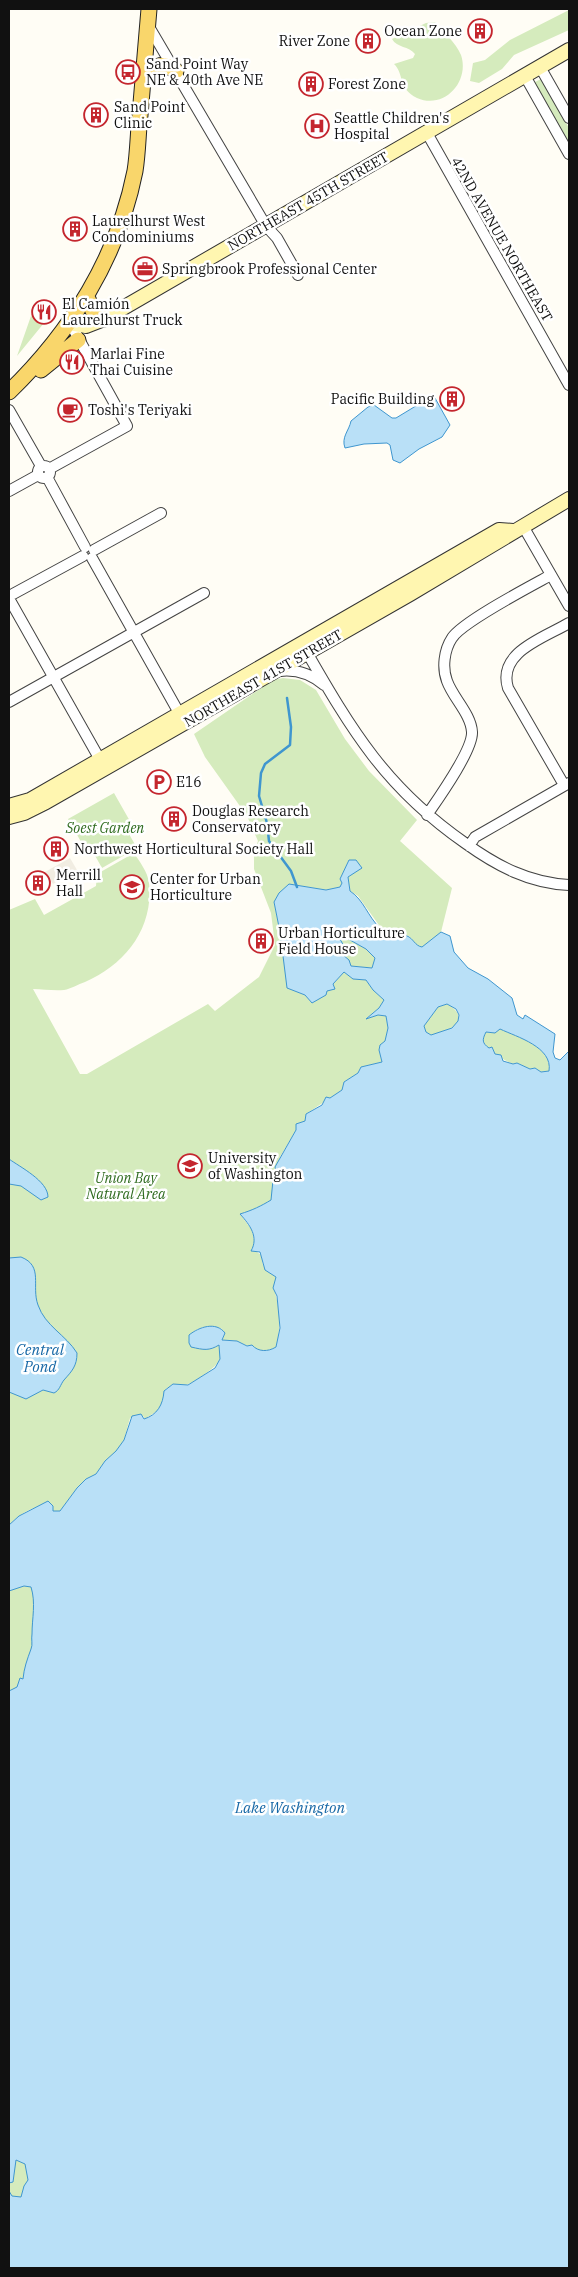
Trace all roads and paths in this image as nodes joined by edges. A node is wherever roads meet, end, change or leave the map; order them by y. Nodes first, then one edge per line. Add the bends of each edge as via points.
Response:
1 (139, 9) edge
2 (148, 16) edge
3 (569, 50) edge
4 (540, 67) junction
5 (176, 71) junction
6 (524, 76) junction
7 (143, 82) junction
8 (569, 118) edge
9 (426, 133) junction
10 (569, 154) edge
11 (266, 226) junction
12 (298, 275) dead end
13 (86, 296) junction
14 (104, 319) junction
15 (70, 323) junction
16 (78, 340) junction
17 (22, 379) junction
18 (569, 385) edge
19 (9, 392) edge
20 (9, 410) edge
21 (44, 472) junction
22 (9, 491) edge
23 (569, 499) edge
24 (161, 513) dead end
25 (518, 528) junction
26 (89, 553) junction
27 (551, 575) junction
28 (204, 594) dead end
29 (10, 598) edge
30 (569, 606) edge
31 (569, 624) edge
32 (134, 633) junction
33 (305, 648) junction
34 (275, 672) junction
35 (53, 678) junction
36 (328, 689) junction
37 (9, 702) edge
38 (182, 718) junction
39 (102, 764) junction
40 (567, 784) edge
41 (9, 806) edge
42 (427, 815) junction
43 (9, 817) edge
44 (469, 846) junction
45 (569, 885) edge

1 - 2 street
2 - 5 street
2 - 7 main road
3 - 4 street, NORTHEAST 45TH STREET
4 - 6 street, NORTHEAST 45TH STREET
4 - 8 street
5 - 7 main road via 162,65 153,69
5 - 11 street
6 - 9 street, NORTHEAST 45TH STREET
6 - 10 street
7 - 13 main road via 135,170 129,196 104,265
9 - 11 street, NORTHEAST 45TH STREET
9 - 18 street, 42ND AVENUE NORTHEAST
11 - 12 street via 277,238
11 - 14 street, NORTHEAST 45TH STREET
13 - 14 main road via 94,313
13 - 15 main road
14 - 15 street, NORTHEAST 45TH STREET via 86,326
14 - 16 street
15 - 16 street
15 - 17 main road
16 - 17 main road via 39,372
16 - 21 street via 127,426
17 - 19 main road
20 - 21 street
21 - 22 street
21 - 26 street
23 - 25 street, NORTHEAST 41ST STREET
24 - 26 street
25 - 27 street
25 - 33 street, NORTHEAST 41ST STREET via 499,530
26 - 29 street
26 - 32 street
27 - 30 street
27 - 42 street via 467,624 452,637 446,654 445,676 472,734 442,795
28 - 32 street
29 - 35 street
31 - 40 street via 517,653 506,670 508,688
32 - 35 street
32 - 38 street
33 - 34 street, NORTHEAST 41ST STREET
33 - 36 street
33 - 38 street, NORTHEAST 41ST STREET
34 - 36 street via 298,671 318,680
34 - 38 street, NORTHEAST 41ST STREET
35 - 37 street
35 - 39 street
36 - 42 street via 376,763
38 - 39 street, NORTHEAST 41ST STREET
39 - 41 street, NORTHEAST 41ST STREET via 30,800
39 - 43 street, NORTHEAST 41ST STREET via 33,810
40 - 44 street via 475,837
42 - 44 street
44 - 45 street via 522,876

